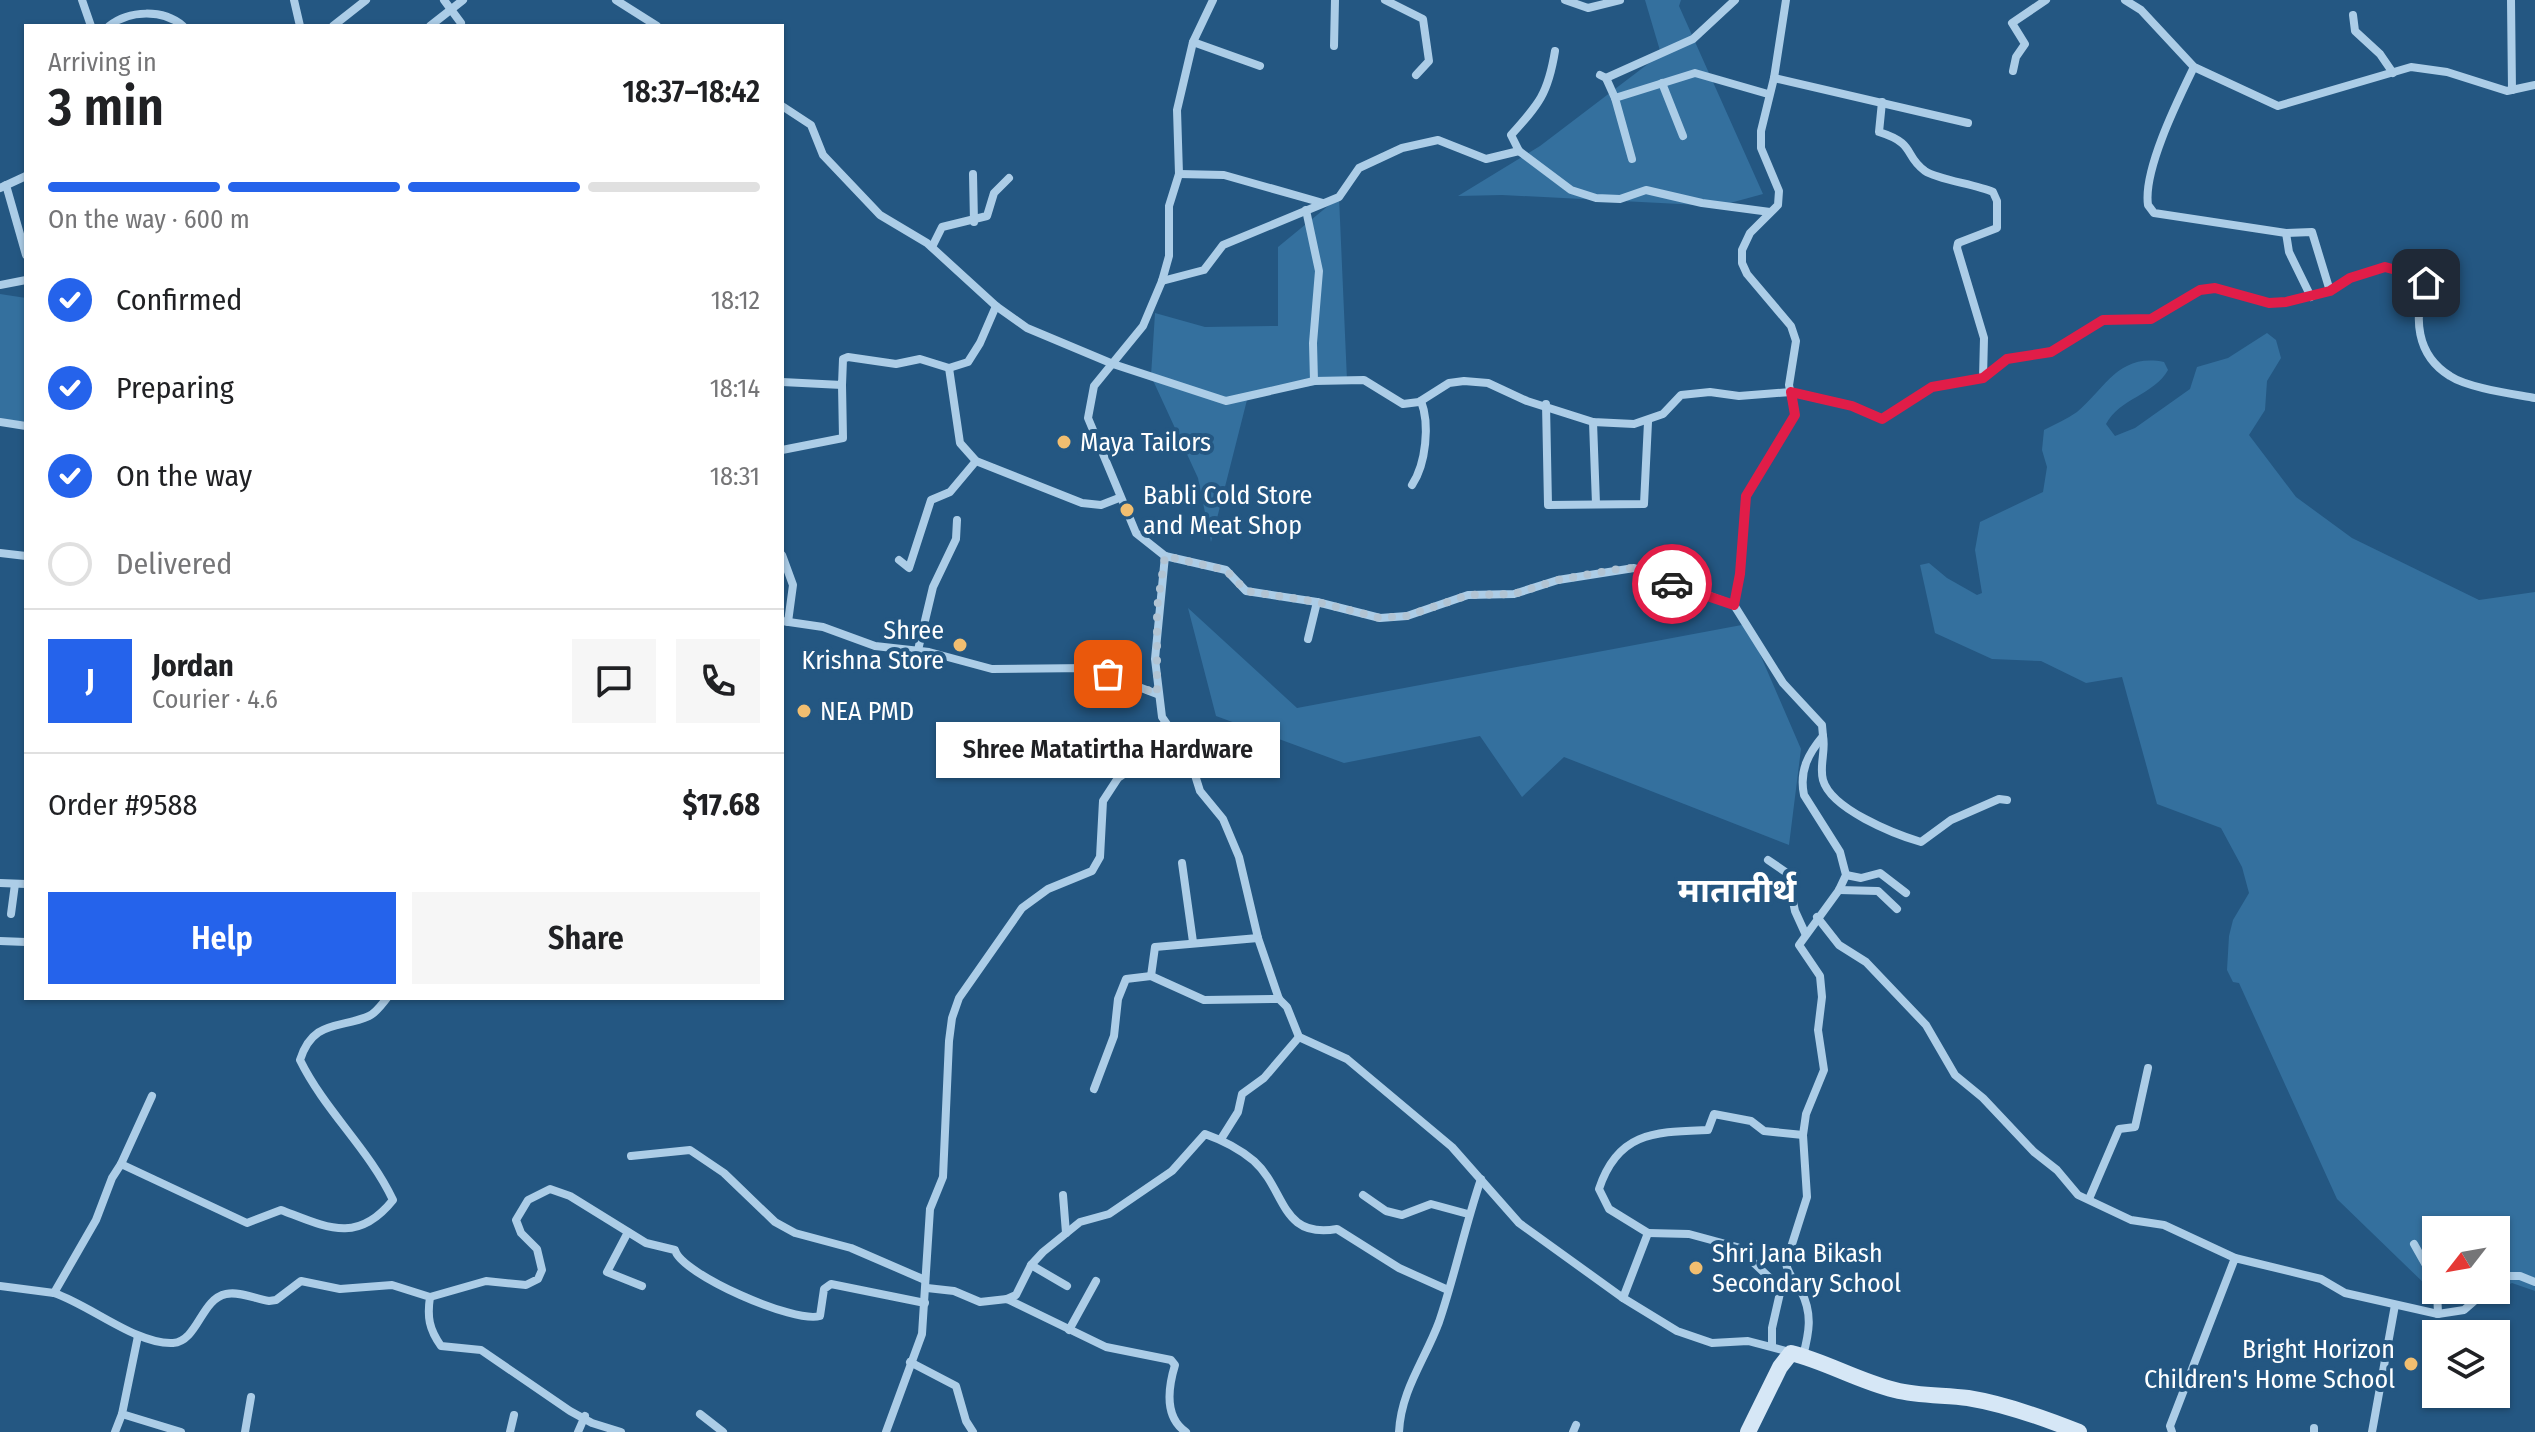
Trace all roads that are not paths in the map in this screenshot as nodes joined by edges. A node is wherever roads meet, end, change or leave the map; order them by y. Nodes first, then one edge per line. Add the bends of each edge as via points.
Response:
1 (82, 0) edge
2 (294, 0) edge
3 (366, 0) edge
4 (444, 0) edge
5 (463, 0) edge
6 (616, 0) edge
7 (1213, 0) edge
8 (1335, 0) edge
9 (1385, 0) edge
10 (1565, 0) edge
11 (1620, 0) edge
12 (1735, 0) edge
13 (1786, 0) edge
14 (2046, 0) edge
15 (2125, 0) edge
16 (2142, 0) edge
17 (2511, 0) edge
18 (450, 9) junction
19 (2141, 10) junction
20 (2353, 15) dead end
21 (461, 23) dead end
22 (90, 24) edge
23 (112, 24) edge
24 (181, 24) edge
25 (300, 24) edge
26 (336, 24) edge
27 (432, 24) edge
28 (654, 24) edge
29 (1193, 42) junction
30 (1334, 46) dead end
31 (1555, 51) dead end
32 (1260, 66) dead end
33 (2194, 67) junction
34 (2013, 71) dead end
35 (2393, 73) junction
36 (1416, 75) dead end
37 (1774, 78) junction
38 (1662, 83) junction
39 (2535, 85) edge
40 (2512, 90) junction
41 (1768, 94) junction
42 (1615, 98) junction
43 (1882, 102) junction
44 (784, 107) edge
45 (1968, 123) dead end
46 (1683, 136) dead end
47 (1519, 151) junction
48 (1632, 159) dead end
49 (973, 174) dead end
50 (1179, 174) junction
51 (24, 177) edge
52 (1009, 178) dead end
53 (3, 187) edge
54 (1323, 203) junction
55 (1306, 210) junction
56 (1770, 212) junction
57 (974, 222) junction
58 (2286, 233) junction
59 (932, 247) junction
60 (24, 249) edge
61 (24, 280) edge
62 (1162, 281) junction
63 (0, 285) edge
64 (2330, 291) junction
65 (2311, 297) junction
66 (996, 306) junction
67 (1113, 364) junction
68 (949, 368) junction
69 (1983, 378) junction
70 (1314, 381) junction
71 (784, 382) edge
72 (842, 385) junction
73 (1791, 392) junction
74 (2535, 398) edge
75 (1421, 401) junction
76 (1546, 404) junction
77 (0, 422) edge
78 (1593, 422) junction
79 (1648, 422) junction
80 (24, 426) edge
81 (784, 450) edge
82 (976, 461) junction
83 (1412, 485) dead end
84 (1119, 498) junction
85 (1596, 504) junction
86 (957, 520) dead end
87 (0, 553) edge
88 (24, 556) edge
89 (1165, 556) junction
90 (784, 560) edge
91 (899, 560) dead end
92 (1317, 602) junction
93 (1734, 605) junction
94 (785, 621) edge
95 (1308, 639) dead end
96 (918, 650) junction
97 (1157, 694) junction
98 (1823, 736) junction
99 (1178, 738) junction
100 (2007, 800) dead end
101 (1768, 860) dead end
102 (1182, 863) dead end
103 (1846, 875) junction
104 (0, 883) edge
105 (15, 884) junction
106 (24, 884) edge
107 (1839, 890) junction
108 (1906, 893) dead end
109 (1897, 909) dead end
110 (11, 914) dead end
111 (1817, 917) junction
112 (1805, 933) junction
113 (1258, 938) junction
114 (0, 941) edge
115 (24, 942) edge
116 (1193, 942) junction
117 (1151, 976) junction
118 (1279, 999) junction
119 (385, 1000) edge
120 (1299, 1037) junction
121 (2148, 1068) dead end
122 (1094, 1089) dead end
123 (152, 1096) dead end
124 (1803, 1135) junction
125 (1221, 1139) junction
126 (631, 1156) dead end
127 (121, 1164) junction
128 (1481, 1179) junction
129 (1063, 1195) dead end
130 (1363, 1195) dead end
131 (2089, 1199) junction
132 (1468, 1214) junction
133 (628, 1232) junction
134 (1066, 1233) junction
135 (1648, 1233) junction
136 (2414, 1244) dead end
137 (2235, 1258) junction
138 (2422, 1258) edge
139 (1031, 1265) junction
140 (2510, 1277) edge
141 (1096, 1281) dead end
142 (2535, 1282) edge
143 (926, 1284) junction
144 (0, 1286) edge
145 (642, 1286) dead end
146 (1067, 1286) dead end
147 (1448, 1290) junction
148 (54, 1293) junction
149 (430, 1297) junction
150 (1623, 1298) junction
151 (1007, 1299) junction
152 (925, 1303) junction
153 (2438, 1304) edge
154 (2471, 1304) edge
155 (2395, 1305) junction
156 (2438, 1314) junction
157 (1069, 1330) junction
158 (138, 1336) junction
159 (1772, 1345) junction
160 (1797, 1354) junction
161 (910, 1362) junction
162 (251, 1397) dead end
163 (122, 1414) junction
164 (700, 1414) dead end
165 (514, 1415) dead end
166 (585, 1416) junction
167 (1180, 1430) edge
168 (115, 1432) edge
169 (181, 1432) edge
170 (245, 1432) edge
171 (510, 1432) edge
172 (578, 1432) edge
173 (621, 1432) edge
174 (723, 1432) edge
175 (886, 1432) edge
176 (973, 1432) edge
177 (1399, 1432) edge
178 (1748, 1432) edge
179 (2079, 1432) edge
180 (2172, 1432) edge
181 (2372, 1432) edge

1 - 22 street
2 - 25 street
3 - 26 street
4 - 18 street
5 - 18 street
6 - 28 street
7 - 29 street
8 - 30 street
9 - 36 street via 1423,19 1429,61
10 - 11 street via 1588,8
12 - 42 street via 1693,39 1603,77
13 - 37 street
14 - 34 street via 2012,23 2025,44
15 - 19 street
16 - 19 street
17 - 40 street
18 - 21 street
18 - 27 street
19 - 33 street
20 - 35 street via 2355,31
23 - 24 street via 123,15 140,15
29 - 32 street
29 - 50 street via 1177,110
31 - 47 street via 1549,87 1511,135
33 - 35 street via 2278,106
33 - 58 street via 2167,125 2148,205 2154,213
35 - 40 street via 2411,67
37 - 41 street
37 - 43 street
38 - 41 street via 1695,73
38 - 42 street
38 - 46 street
39 - 40 street
41 - 56 street via 1761,148 1779,191 1778,205
42 - 48 street
43 - 45 street
43 - 69 street via 1879,132 1901,139 1926,172 1984,188 1997,201 1997,228 1958,243 1957,248 1984,338
44 - 59 street via 811,125 823,155 880,215
47 - 54 street via 1486,159 1438,140 1402,148 1359,168 1339,197
47 - 56 street via 1571,190 1596,198 1620,199 1646,190
49 - 57 street
50 - 54 street via 1224,175
50 - 62 street via 1169,206 1169,256
51 - 53 street
52 - 57 street via 994,193 987,216
53 - 60 street
54 - 55 street
55 - 62 street via 1223,245 1204,270
55 - 70 street via 1319,271
56 - 73 street via 1750,233 1742,263 1791,326 1796,341
57 - 59 street via 942,227
58 - 64 street via 2312,232
58 - 65 street via 2289,252
59 - 66 street
61 - 63 street
62 - 67 street via 1143,326
64 - 65 street
64 - 74 street via 2385,267 2407,273 2426,283 2416,309 2421,337 2426,352 2451,377
65 - 69 street via 2269,303 2230,290 2200,290 2151,319 2103,320 2051,352 2007,359
66 - 67 street via 1029,329
66 - 68 street via 976,352 968,362
67 - 70 street via 1226,401
67 - 84 street via 1094,386 1088,418
68 - 72 street via 920,359 896,364 848,357 843,359
68 - 82 street via 960,443
69 - 73 street via 1932,387 1882,419
70 - 75 street via 1364,380 1403,404
71 - 72 street
72 - 81 street via 843,438
73 - 79 street via 1681,395
73 - 93 street via 1795,415 1746,496
75 - 76 street via 1449,383 1464,381 1488,383
75 - 83 street via 1426,413 1423,456
76 - 78 street
76 - 85 street via 1548,505
77 - 80 street
78 - 79 street
78 - 85 street
79 - 85 street via 1644,504
82 - 84 street via 1082,503 1101,505
82 - 91 street via 950,492 931,500 909,568
84 - 89 street via 1136,533
86 - 96 street via 956,539 933,587
87 - 88 street
89 - 92 street via 1226,570 1246,591
89 - 97 street via 1157,608
90 - 94 street via 793,585
92 - 93 street via 1380,618 1407,616 1468,595 1514,594 1558,580 1634,568
92 - 95 street
93 - 98 street via 1783,683 1822,725
94 - 96 street via 823,627 875,646
96 - 97 street via 992,669 1089,668
97 - 99 street via 1162,717
98 - 100 street via 1822,773 1830,793 1871,822 1905,837 1921,842 1951,820
98 - 103 street via 1809,752 1802,784 1840,852
99 - 113 street via 1200,791 1223,819 1239,857
99 - 143 street via 1118,778 1103,801 1100,857 1092,871 1048,889 1022,908 959,998 949,1041 943,1177 930,1206
101 - 112 street via 1787,873
102 - 116 street
103 - 107 street
103 - 108 street via 1880,873
104 - 105 street
105 - 106 street
105 - 110 street
107 - 109 street via 1878,891
107 - 111 street
111 - 112 street
111 - 131 street via 1839,945 1866,962 1926,1025 1955,1075 2078,1195
112 - 124 street via 1799,945 1822,984 1818,1030 1824,1070
113 - 116 street
113 - 118 street
114 - 115 street
116 - 117 street via 1155,947
117 - 118 street via 1204,1000
117 - 122 street via 1126,979 1114,1036
118 - 120 street
119 - 127 street via 372,1015 330,1024 304,1047 300,1060 312,1085 382,1176 393,1200 379,1218 336,1231 281,1210 247,1223
120 - 125 street via 1264,1078 1242,1094
120 - 128 street via 1347,1059 1452,1147
121 - 131 street via 2135,1127 2119,1129
123 - 127 street
124 - 135 street via 1764,1131 1751,1121 1714,1114 1708,1130 1661,1132 1629,1142 1599,1189 1609,1209
124 - 160 street via 1807,1197 1786,1263 1787,1274 1808,1307 1810,1329
125 - 134 street via 1205,1134 1172,1171 1109,1214 1080,1222
125 - 147 street via 1255,1162 1288,1214 1303,1227 1317,1233 1337,1229 1399,1268
126 - 143 street via 690,1150 724,1173 775,1222 851,1248
127 - 148 street
128 - 132 street
128 - 150 street via 1519,1223
129 - 134 street
130 - 132 street via 1402,1215 1431,1204
131 - 137 street
132 - 147 street
133 - 145 street via 607,1272
133 - 149 street via 550,1189 528,1200 516,1220 537,1249 542,1270 538,1279 526,1285 486,1281
133 - 152 street via 675,1250 686,1265 772,1310 820,1316 824,1289 831,1284
134 - 139 street
135 - 150 street
135 - 159 street via 1689,1234 1737,1247 1780,1293
136 - 138 street
137 - 155 street via 2321,1279 2340,1292
137 - 180 street
139 - 146 street
139 - 151 street via 1016,1295
140 - 142 street
141 - 157 street
143 - 151 street via 980,1302
143 - 152 street
144 - 148 street
147 - 177 street via 1438,1324 1412,1375
148 - 158 street
149 - 158 street via 392,1285 340,1289 301,1281 276,1300 220,1295 179,1341
149 - 166 street via 427,1316 441,1346 481,1350
150 - 159 street via 1677,1331 1712,1343
151 - 157 street
152 - 161 street via 922,1334
153 - 156 street
154 - 156 street
155 - 156 street
155 - 181 street
157 - 167 street via 1106,1347 1174,1362 1171,1405
158 - 163 street
159 - 160 street
160 - 178 street via 1780,1367
160 - 179 street via 1871,1384 1970,1399
161 - 175 street
161 - 176 street via 956,1386
162 - 170 street
163 - 168 street
163 - 169 street
164 - 174 street
165 - 171 street
166 - 172 street
166 - 173 street

